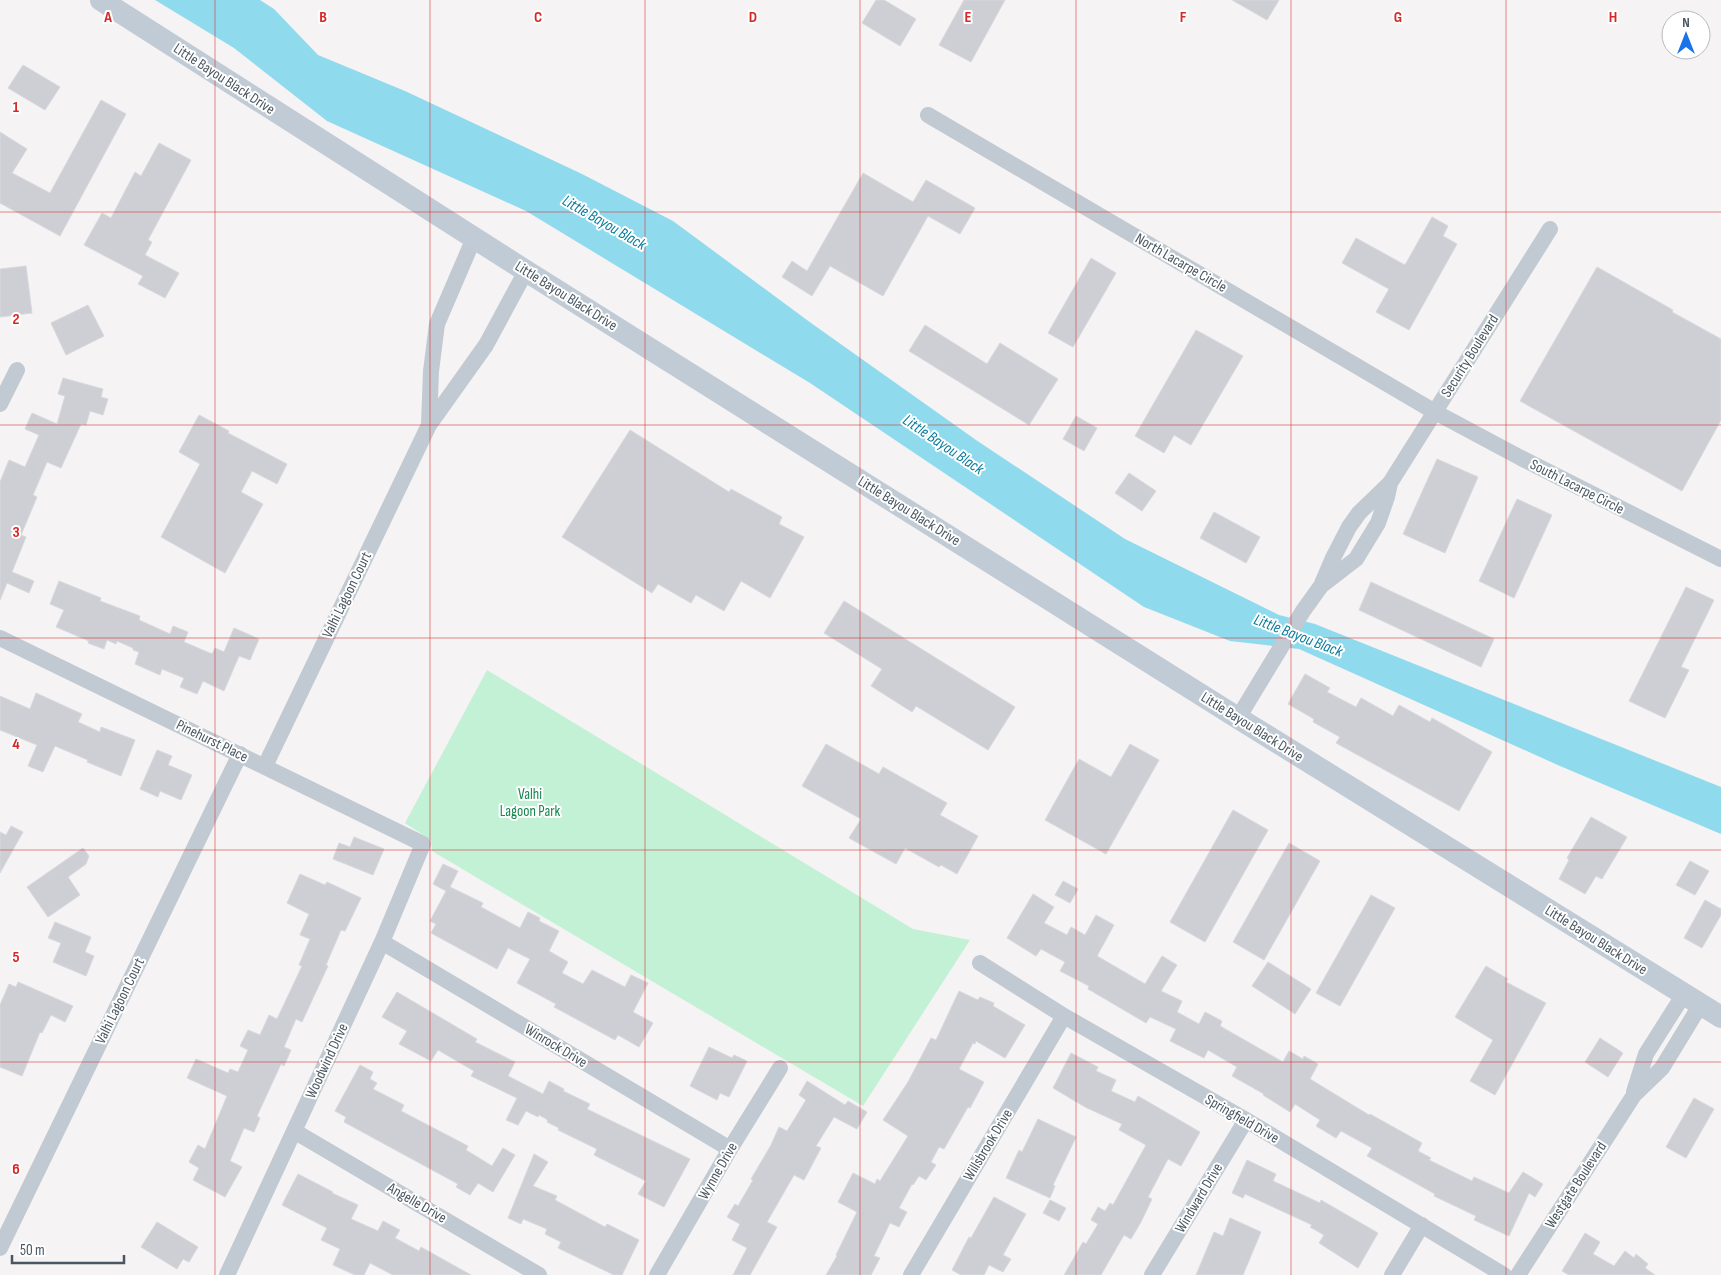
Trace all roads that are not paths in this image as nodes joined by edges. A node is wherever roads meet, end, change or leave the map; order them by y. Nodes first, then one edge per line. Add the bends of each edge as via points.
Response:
1 (101, 0) edge
2 (928, 115) dead end
3 (1550, 229) dead end
4 (474, 238) junction
5 (526, 271) junction
6 (17, 370) dead end
7 (0, 404) edge
8 (1435, 412) junction
9 (428, 425) junction
10 (1390, 483) junction
11 (1721, 559) edge
12 (1321, 586) junction
13 (0, 638) edge
14 (1238, 718) junction
15 (240, 754) junction
16 (265, 766) junction
17 (423, 844) joint
18 (382, 942) junction
19 (980, 963) dead end
20 (1693, 999) junction
21 (1064, 1016) junction
22 (1721, 1017) edge
23 (780, 1068) dead end
24 (1246, 1120) junction
25 (294, 1132) junction
26 (730, 1149) junction
27 (1422, 1225) junction
28 (0, 1248) edge
29 (227, 1275) edge
30 (539, 1275) edge
31 (657, 1275) edge
32 (911, 1275) edge
33 (1152, 1275) edge
34 (1392, 1275) edge
35 (1504, 1275) edge
36 (1518, 1275) edge

1 - 4 main road, Little Bayou Black Drive
2 - 8 street, North Lacarpe Circle
3 - 8 street, Security Boulevard
4 - 5 main road, Little Bayou Black Drive
4 - 9 street, Valhi Lagoon Court via 437,324
5 - 9 street, Valhi Lagoon Court via 486,345
5 - 14 main road, Little Bayou Black Drive
6 - 7 street
8 - 10 street, Security Boulevard
8 - 11 street, South Lacarpe Circle
9 - 16 street, Valhi Lagoon Court
10 - 12 street, Security Boulevard via 1359,513
10 - 12 street, Security Boulevard via 1378,523 1356,559
12 - 14 street, Security Boulevard
13 - 15 street, Pinehurst Place
14 - 20 main road, Little Bayou Black Drive
15 - 16 street, Pinehurst Place
15 - 28 street, Valhi Lagoon Court
16 - 17 street, Pinehurst Place
17 - 18 street, Woodwind Drive
18 - 25 street, Woodwind Drive
18 - 26 street, Winrock Drive
19 - 21 street, Springfield Drive
20 - 22 main road, Little Bayou Black Drive
20 - 36 street, Westgate Boulevard via 1662,1068 1634,1095
21 - 24 street, Springfield Drive
21 - 32 street, Willsbrook Drive
23 - 26 street, Wynne Drive
24 - 27 street, Springfield Drive
24 - 33 street, Windward Drive
25 - 29 street, Woodwind Drive
25 - 30 street, Angelle Drive
26 - 31 street, Wynne Drive
27 - 34 street
27 - 35 street, Springfield Drive

